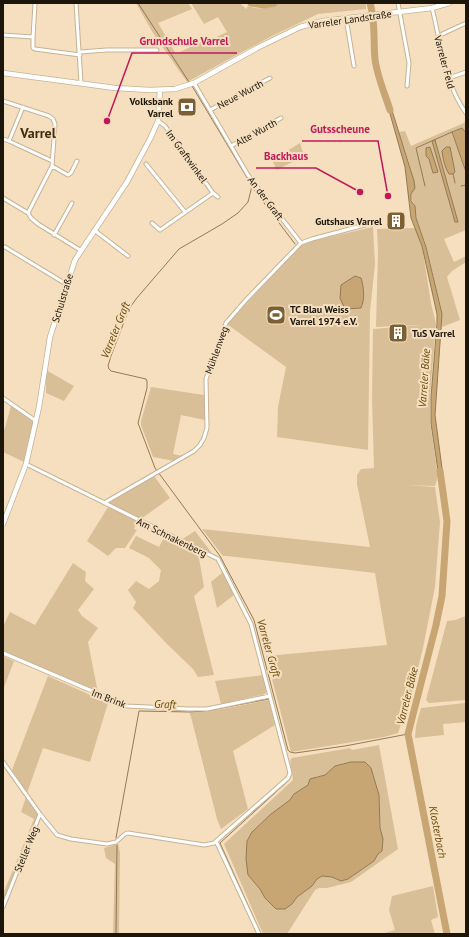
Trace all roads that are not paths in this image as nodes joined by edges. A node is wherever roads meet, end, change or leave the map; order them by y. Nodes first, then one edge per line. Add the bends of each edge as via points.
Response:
1 (76, 3) edge
2 (398, 3) edge
3 (449, 3) edge
4 (35, 4) edge
5 (432, 8) junction
6 (400, 12) junction
7 (346, 18) junction
8 (466, 23) edge
9 (3, 35) edge
10 (438, 36) junction
11 (33, 37) junction
12 (157, 50) dead end
13 (80, 54) junction
14 (354, 66) dead end
15 (466, 72) edge
16 (3, 73) edge
17 (270, 78) dead end
18 (448, 78) junction
19 (81, 82) junction
20 (192, 84) junction
21 (407, 86) dead end
22 (160, 90) junction
23 (3, 101) edge
24 (23, 107) junction
25 (210, 110) junction
26 (466, 113) edge
27 (281, 118) dead end
28 (158, 121) junction
29 (3, 139) edge
30 (9, 141) junction
31 (231, 146) junction
32 (52, 161) junction
33 (77, 161) dead end
34 (146, 164) dead end
35 (52, 166) junction
36 (213, 192) junction
37 (218, 197) dead end
38 (3, 198) edge
39 (72, 203) dead end
40 (185, 212) junction
41 (28, 213) junction
42 (376, 222) dead end
43 (152, 223) dead end
44 (94, 230) junction
45 (54, 235) junction
46 (301, 243) junction
47 (5, 247) dead end
48 (80, 250) junction
49 (128, 256) dead end
50 (66, 284) junction
51 (3, 398) edge
52 (36, 421) junction
53 (26, 464) junction
54 (104, 504) junction
55 (3, 524) edge
56 (3, 653) edge
57 (270, 696) junction
58 (3, 762) edge
59 (40, 814) junction
60 (216, 841) junction
61 (3, 907) edge
62 (259, 934) edge

1 - 13 street
2 - 6 street
3 - 5 street, Varreler Landstraße
4 - 11 street
5 - 6 street, Varreler Landstraße
5 - 10 street, Varreler Feld
6 - 7 street, Varreler Landstraße
6 - 21 street via 409,63
7 - 14 street
7 - 20 street, Varreler Landstraße via 300,27
8 - 10 street
9 - 11 street
10 - 18 street, Varreler Feld
11 - 13 street via 33,48 36,50
12 - 13 street via 107,50
13 - 19 street
15 - 18 street
16 - 19 street, Varreler Landstraße
17 - 25 street, Neue Wurth
18 - 26 street, Varreler Feld via 455,97
19 - 22 street, Varreler Landstraße via 115,88
20 - 22 street, Varreler Landstraße
20 - 25 street, An der Graft
22 - 28 street, Schulstraße
23 - 24 street
24 - 30 street
24 - 32 street via 49,116 56,124
25 - 31 street, An der Graft
27 - 31 street, Alte Wurth
28 - 36 street, Im Graftwinkel via 165,126
28 - 44 street, Schulstraße via 131,176
29 - 30 street
30 - 32 street
31 - 46 street, An der Graft via 248,175
32 - 35 street
33 - 35 street via 68,175
34 - 40 street
35 - 41 street
36 - 37 street, Im Graftwinkel
36 - 40 street, Im Graftwinkel
38 - 41 street
39 - 45 street
40 - 43 street, Im Graftwinkel via 160,230
41 - 45 street
42 - 46 street
44 - 48 street, Schulstraße
44 - 49 street
45 - 48 street
46 - 54 street, Mühlenweg via 226,323 206,379 207,428 200,445
47 - 50 street
48 - 50 street, Schulstraße
50 - 52 street, Schulstraße via 50,337
51 - 52 street
52 - 53 street, Schulstraße
53 - 54 street, Am Schnakenberg
53 - 55 street, Schulstraße
54 - 57 street, Am Schnakenberg via 218,559 251,624
56 - 57 street, Im Brink via 127,706 207,709
57 - 60 street, Am Schnakenberg via 288,762 289,775
58 - 59 street
59 - 60 street via 57,835 94,843 112,844 128,833 204,845
59 - 61 street, Steller Weg
60 - 62 street

